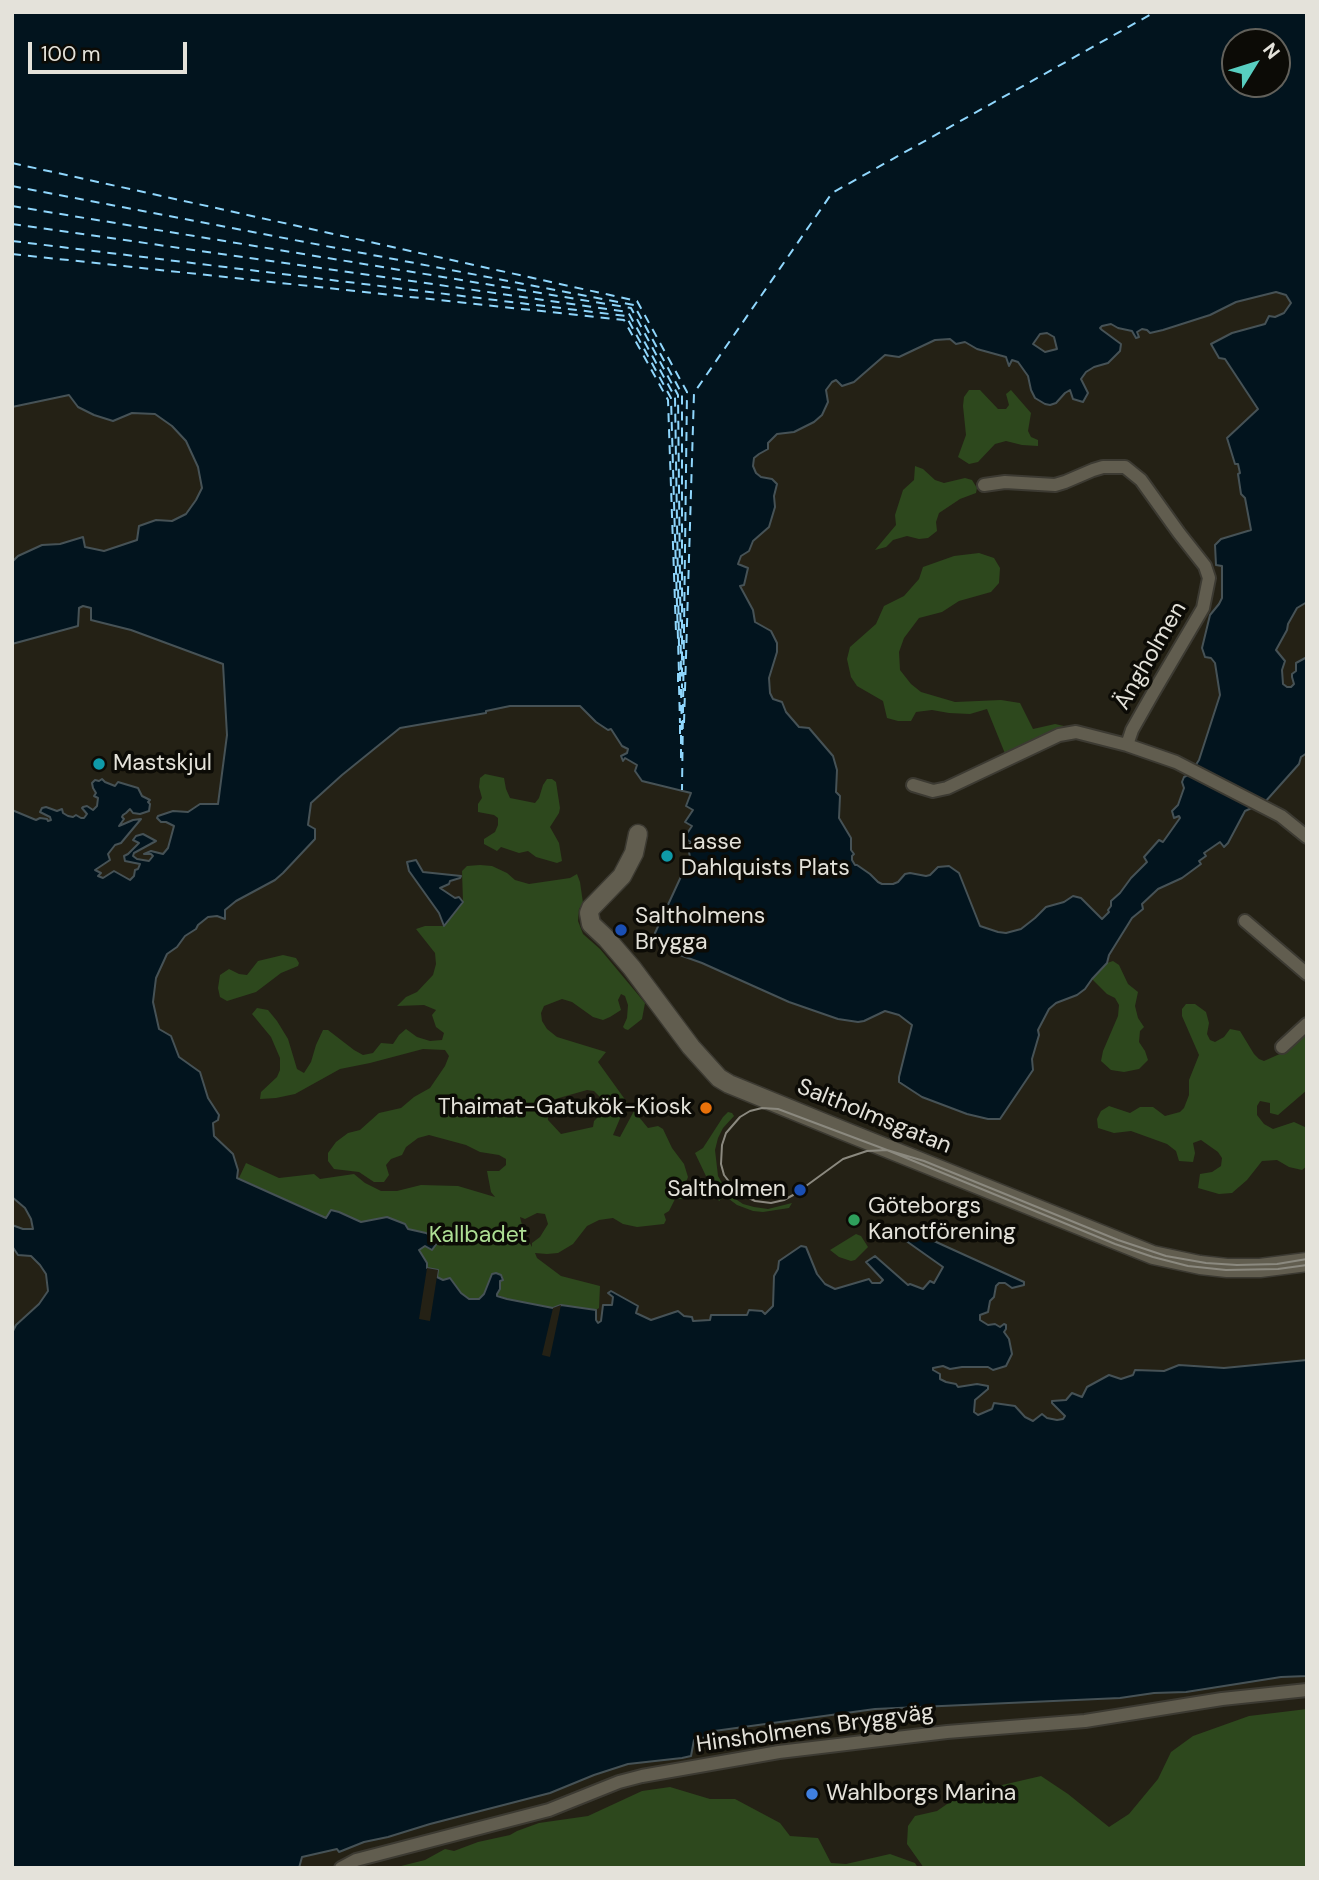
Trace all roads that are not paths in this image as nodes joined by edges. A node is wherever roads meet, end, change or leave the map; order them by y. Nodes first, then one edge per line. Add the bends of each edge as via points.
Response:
1 (984, 485) dead end
2 (1127, 745) junction
3 (913, 785) dead end
4 (638, 834) dead end
5 (1307, 837) edge
6 (1245, 920) dead end
7 (1307, 974) edge
8 (1307, 1024) edge
9 (1282, 1047) dead end
10 (1307, 1262) edge
11 (1307, 1690) edge
12 (341, 1868) edge

1 - 2 street, Ängholmen via 1055,485 1103,467 1125,467 1141,480 1206,566 1209,578 1203,608
2 - 3 street, Ängholmen via 1076,732 1059,734 947,788 933,791
2 - 5 street, Ängholmen via 1176,762 1281,816
4 - 10 street, Saltholmsgatan via 622,876 591,908 590,924 614,946 719,1078 1153,1255 1227,1268
6 - 7 street
8 - 9 street
11 - 12 street, Hinsholmens Bryggväg via 1085,1721 779,1752 642,1776 549,1810 356,1860

